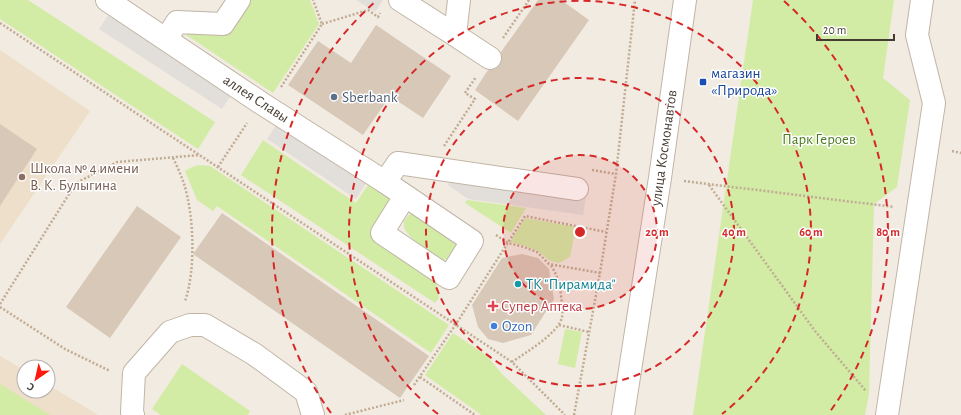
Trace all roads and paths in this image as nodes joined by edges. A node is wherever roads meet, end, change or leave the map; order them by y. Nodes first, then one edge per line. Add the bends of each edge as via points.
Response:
1 (107, 0) edge
2 (239, 0) edge
3 (313, 0) edge
4 (400, 0) edge
5 (459, 0) edge
6 (529, 0) edge
7 (635, 0) edge
8 (685, 0) edge
9 (922, 0) edge
10 (381, 11) dead end
11 (0, 23) edge
12 (322, 24) junction
13 (455, 35) junction
14 (166, 39) junction
15 (490, 58) junction
16 (278, 92) dead end
17 (242, 130) dead end
18 (442, 150) dead end
19 (200, 155) junction
20 (173, 158) junction
21 (218, 167) junction
22 (680, 181) dead end
23 (385, 182) junction
24 (709, 185) junction
25 (577, 189) dead end
26 (406, 196) dead end
27 (901, 207) dead end
28 (606, 232) junction
29 (549, 264) dead end
30 (0, 305) edge
31 (456, 324) junction
32 (559, 325) junction
33 (170, 332) junction
34 (589, 332) junction
35 (512, 362) junction
36 (420, 377) junction
37 (134, 383) junction
38 (414, 385) dead end
39 (869, 394) dead end
40 (404, 400) dead end
41 (133, 415) edge
42 (313, 415) edge
43 (345, 415) edge
44 (475, 415) edge
45 (564, 415) edge
46 (574, 415) edge
47 (623, 415) edge
48 (887, 415) edge

1 - 14 street, аллея Славы
2 - 14 street via 223,24 177,22
3 - 12 path
4 - 13 street
5 - 13 street
6 - 15 path
7 - 28 path via 616,174
8 - 47 street, улица Космонавтов
9 - 48 street via 917,35 934,103
10 - 12 path via 378,17 368,10
11 - 19 path
12 - 16 path
13 - 15 street
14 - 23 street, аллея Славы
15 - 18 path via 465,93 475,99
17 - 21 path
19 - 20 path
19 - 21 path
20 - 30 path via 117,162 76,184
20 - 33 path via 184,183 190,209 192,269 188,293
21 - 31 path
22 - 24 path
23 - 25 street via 398,163
23 - 26 street, аллея Славы
24 - 27 path
24 - 39 path via 815,331
28 - 31 path via 525,216
28 - 34 path
29 - 32 path via 556,273 561,293 563,306
30 - 37 path via 65,349
31 - 35 path
31 - 36 path
32 - 34 path
32 - 35 path via 542,341
33 - 37 street via 134,373
33 - 42 street via 190,325 205,325 254,354 306,392
34 - 46 path
35 - 45 path
36 - 38 path
36 - 44 path
37 - 41 street
40 - 43 path

